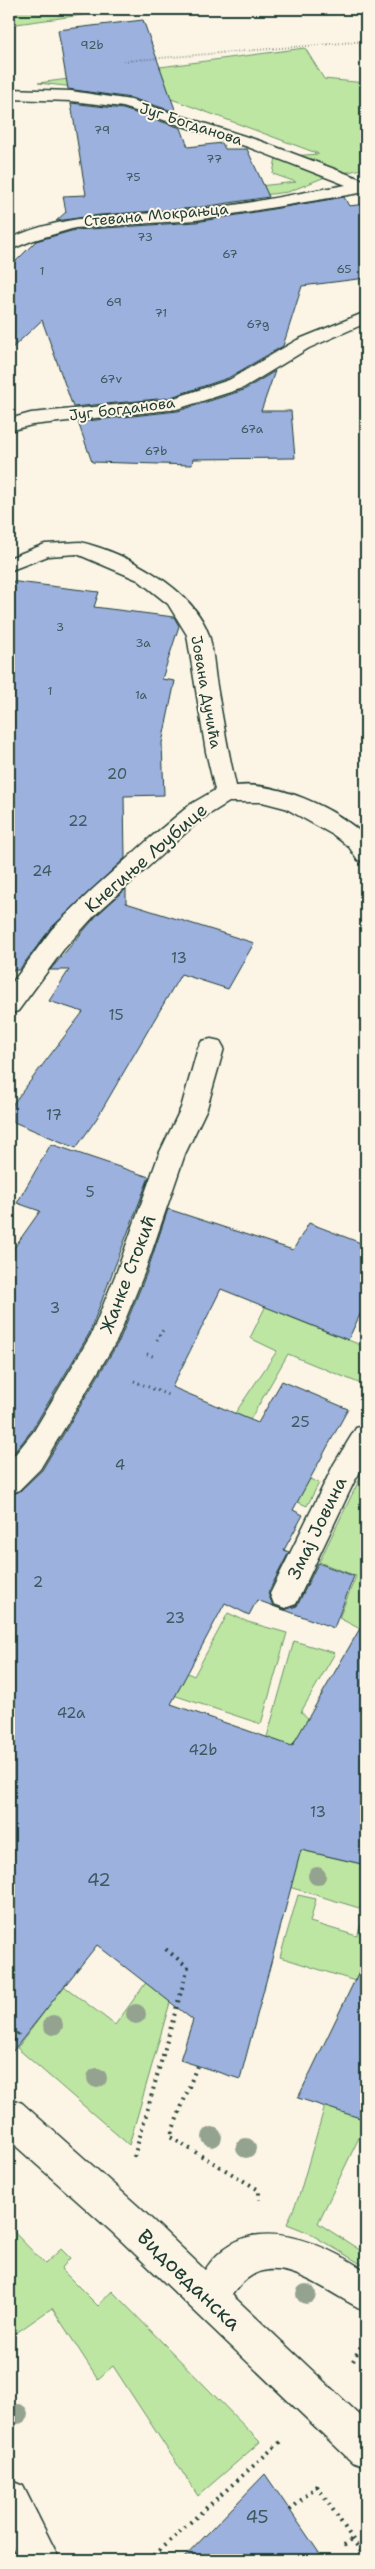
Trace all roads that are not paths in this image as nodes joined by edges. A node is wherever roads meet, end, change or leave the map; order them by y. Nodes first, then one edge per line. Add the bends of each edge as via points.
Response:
1 (9, 94) edge
2 (40, 96) junction
3 (9, 105) edge
4 (365, 187) edge
5 (9, 246) edge
6 (366, 317) edge
7 (9, 425) edge
8 (9, 565) edge
9 (227, 794) junction
10 (366, 854) edge
11 (9, 1005) edge
12 (211, 1048) dead end
13 (366, 1437) edge
14 (9, 1482) edge
15 (285, 1594) dead end
16 (9, 2116) edge
17 (366, 2292) edge
18 (208, 2299) junction
19 (366, 2448) edge
20 (9, 2500) edge
21 (40, 2560) edge

1 - 2 street, Југ Богданова
2 - 3 street
2 - 4 street, Југ Богданова via 71,96 125,103 254,144
4 - 5 street, Стевана Мокрањца via 196,215 74,222 28,236
6 - 7 street, Југ богданова via 303,344 236,384 170,405 31,419
8 - 9 street, Јована Дучића via 45,550 80,548 145,576 174,599 198,635 216,752
9 - 10 street, Кнегиње Љубице via 251,792 288,801 347,834
9 - 11 street, Кнегиње Љубице via 198,810 92,904 61,936
12 - 14 street, Жанке Стокић via 194,1108 172,1154 103,1340 44,1440
13 - 15 street, Змај Јовина via 344,1473
16 - 18 street, Видовданска via 125,2218
17 - 18 street via 321,2264 294,2253 280,2252 245,2257 232,2266
18 - 19 street, Видовданска
20 - 21 street

